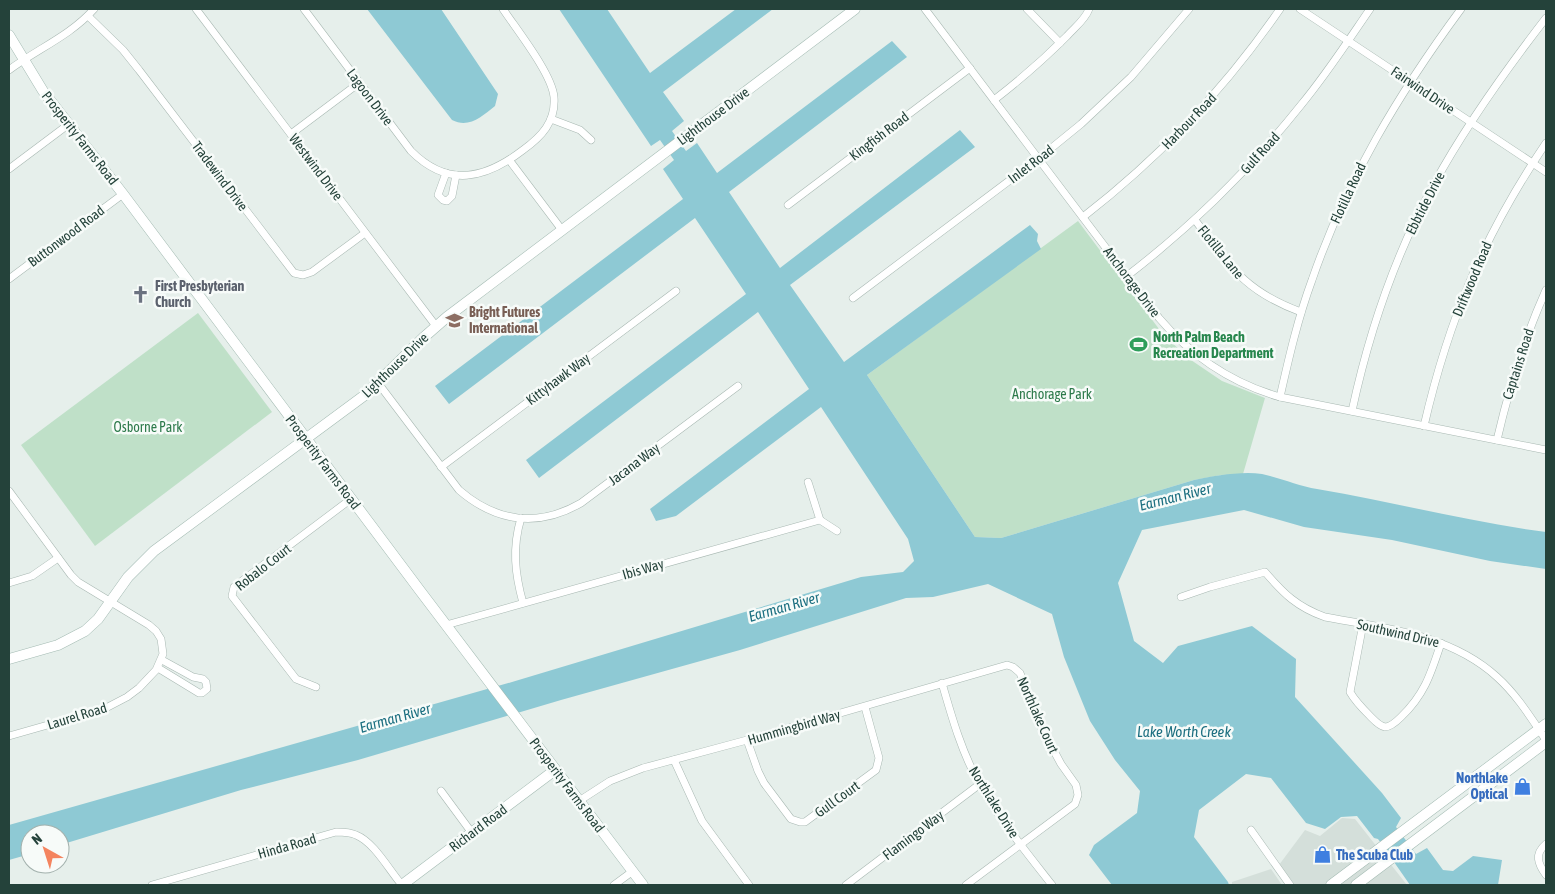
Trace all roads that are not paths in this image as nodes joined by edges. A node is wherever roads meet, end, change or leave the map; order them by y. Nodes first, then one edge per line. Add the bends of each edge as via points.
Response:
1 (94, 9) edge
2 (196, 9) edge
3 (304, 9) edge
4 (503, 9) edge
5 (855, 9) edge
6 (925, 9) edge
7 (1027, 9) edge
8 (1089, 9) edge
9 (1190, 9) edge
10 (1280, 9) edge
11 (1300, 9) edge
12 (1370, 9) edge
13 (1460, 9) edge
14 (88, 16) junction
15 (1546, 18) edge
16 (9, 35) edge
17 (1348, 40) junction
18 (1060, 43) junction
19 (23, 60) junction
20 (970, 68) junction
21 (9, 70) edge
22 (1410, 81) junction
23 (359, 83) junction
24 (994, 100) junction
25 (551, 119) junction
26 (1471, 122) junction
27 (69, 124) junction
28 (291, 134) junction
29 (591, 140) dead end
30 (1546, 143) edge
31 (1038, 158) junction
32 (510, 160) junction
33 (1533, 163) junction
34 (9, 169) edge
35 (1546, 172) edge
36 (446, 173) junction
37 (456, 175) junction
38 (123, 194) junction
39 (788, 205) dead end
40 (1082, 217) junction
41 (1195, 220) junction
42 (562, 230) junction
43 (365, 233) junction
44 (1127, 276) junction
45 (9, 278) edge
46 (1546, 290) edge
47 (676, 291) dead end
48 (853, 298) dead end
49 (1301, 312) junction
50 (436, 326) junction
51 (378, 383) junction
52 (738, 386) dead end
53 (1280, 397) junction
54 (1352, 412) junction
55 (1424, 426) junction
56 (305, 438) junction
57 (1497, 440) junction
58 (1546, 450) edge
59 (440, 467) junction
60 (808, 482) dead end
61 (9, 492) edge
62 (351, 499) junction
63 (520, 518) junction
64 (820, 520) junction
65 (837, 531) dead end
66 (58, 558) junction
67 (9, 583) edge
68 (1181, 597) dead end
69 (110, 602) junction
70 (523, 603) junction
71 (1363, 624) junction
72 (446, 625) junction
73 (1441, 642) junction
74 (9, 660) edge
75 (162, 660) junction
76 (1014, 667) joint
77 (158, 668) junction
78 (942, 683) junction
79 (316, 688) dead end
80 (865, 707) junction
81 (1543, 727) edge
82 (9, 736) edge
83 (747, 740) junction
84 (1546, 741) edge
85 (674, 760) junction
86 (555, 770) junction
87 (980, 784) junction
88 (441, 791) dead end
89 (579, 801) junction
90 (1434, 808) junction
91 (1444, 820) junction
92 (1250, 830) dead end
93 (472, 832) junction
94 (1020, 844) junction
95 (1546, 844) edge
96 (633, 872) junction
97 (1546, 875) edge
98 (152, 885) edge
99 (402, 885) edge
100 (614, 885) edge
101 (643, 885) edge
102 (749, 885) edge
103 (846, 885) edge
104 (966, 885) edge
105 (1052, 885) edge
106 (1290, 885) edge
107 (1331, 885) edge
108 (1356, 885) edge

1 - 14 street
2 - 28 street, Westwind Drive
3 - 23 street, Lagoon Drive
4 - 25 street via 550,81 554,98
5 - 42 street, Lighthouse Drive
6 - 20 street, Anchorage Drive
7 - 18 street
8 - 18 street
9 - 31 street, Inlet Road via 1131,76 1081,124
10 - 40 street, Harbour Road via 1242,62 1192,119 1138,172
11 - 17 street, Fairwind Drive
12 - 17 street, Gulf Road
13 - 22 street, Flotilla Road
14 - 19 street via 60,39
14 - 43 street, Tradewind Drive via 139,70 294,273 303,276 312,272
15 - 26 street, Ebbtide Drive
16 - 19 street, Prosperity Farms Road
17 - 22 street, Fairwind Drive
17 - 41 street, Gulf Road via 1276,136
18 - 24 street
19 - 21 street
19 - 27 street, Prosperity Farms Road
20 - 24 street, Anchorage Drive
20 - 39 street, Kingfish Road
22 - 26 street, Fairwind Drive
22 - 49 street, Flotilla Road via 1355,176 1326,242
23 - 28 street
23 - 36 street, Lagoon Drive via 411,151
24 - 31 street, Anchorage Drive
25 - 29 street via 580,130
25 - 32 street, Lagoon Drive via 536,140
26 - 33 street, Fairwind Drive
26 - 54 street, Ebbtide Drive via 1434,185 1400,256 1376,319
27 - 34 street
27 - 38 street, Prosperity Farms Road
28 - 43 street, Westwind Drive
30 - 33 street, Driftwood Road
31 - 40 street, Anchorage Drive
31 - 48 street, Inlet Road
32 - 37 street, Lagoon Drive via 481,174
32 - 42 street
33 - 35 street, Fairwind Drive
33 - 55 street, Driftwood Road via 1496,224 1465,291 1443,353
36 - 37 street, Lagoon Drive
36 - 37 street via 438,195 447,201 452,196
38 - 45 street, Buttonwood Road
38 - 56 street, Prosperity Farms Road
40 - 44 street, Anchorage Drive
41 - 44 street, Gulf Road
41 - 49 street, Flotilla Lane via 1225,261 1248,284 1270,299
42 - 50 street, Lighthouse Drive
43 - 50 street, Westwind Drive
44 - 53 street, Anchorage Drive via 1171,332 1198,356 1244,384
46 - 57 street, Captains Road via 1514,371
47 - 59 street, Kittyhawk Way
49 - 53 street, Flotilla Road
50 - 51 street, Lighthouse Drive
51 - 56 street, Lighthouse Drive
51 - 59 street
52 - 63 street, Jacana Way via 581,503 551,516
53 - 54 street, Anchorage Drive
54 - 55 street, Anchorage Drive
55 - 57 street, Anchorage Drive
56 - 62 street, Prosperity Farms Road
56 - 69 street, Lighthouse Drive via 154,551 128,577
57 - 58 street, Anchorage Drive
59 - 63 street via 459,490 480,506
60 - 64 street
61 - 66 street
62 - 72 street, Prosperity Farms Road
62 - 79 street, Robalo Court via 232,591 232,596 296,679
63 - 70 street via 514,554
64 - 65 street
64 - 70 street, Ibis Way
66 - 67 street via 32,576
66 - 69 street via 78,582
68 - 71 street, Southwind Drive via 1265,572 1304,609 1325,617
69 - 74 street, Lighthouse Drive via 98,619 78,636
69 - 75 street via 156,631 163,644
70 - 72 street, Ibis Way
71 - 73 street, Southwind Drive
71 - 73 street via 1350,692 1356,702 1384,727 1398,721 1416,702 1430,677
72 - 86 street, Prosperity Farms Road
73 - 81 street, Southwind Drive via 1494,674
75 - 77 street, Laurel Road
75 - 77 street via 203,679 207,689 199,693
76 - 78 street, Hummingbird Way via 1002,666
76 - 94 street, Northlake Court via 1020,674 1050,745 1078,790 1075,804
77 - 82 street, Laurel Road via 139,688 114,705
78 - 80 street, Hummingbird Way
78 - 87 street, Northlake Drive via 960,739
80 - 83 street, Hummingbird Way
80 - 83 street, Gull Court via 878,758 876,770 804,822 792,819 764,783
81 - 84 street, Southwind Drive
81 - 90 street
83 - 85 street, Hummingbird Way
84 - 91 street
85 - 89 street, Hummingbird Way via 610,781
85 - 102 street via 702,822
86 - 89 street, Prosperity Farms Road
86 - 93 street, Richard Road
87 - 94 street, Northlake Drive
87 - 103 street, Flamingo Way
88 - 93 street
89 - 96 street, Prosperity Farms Road
90 - 91 street
90 - 107 street
91 - 108 street
92 - 106 street
93 - 99 street, Richard Road
94 - 104 street
94 - 105 street, Northlake Drive
95 - 97 street via 1538,858
96 - 100 street
96 - 101 street, Prosperity Farms Road
98 - 99 street, Hinda Road via 336,832 348,832 367,841

